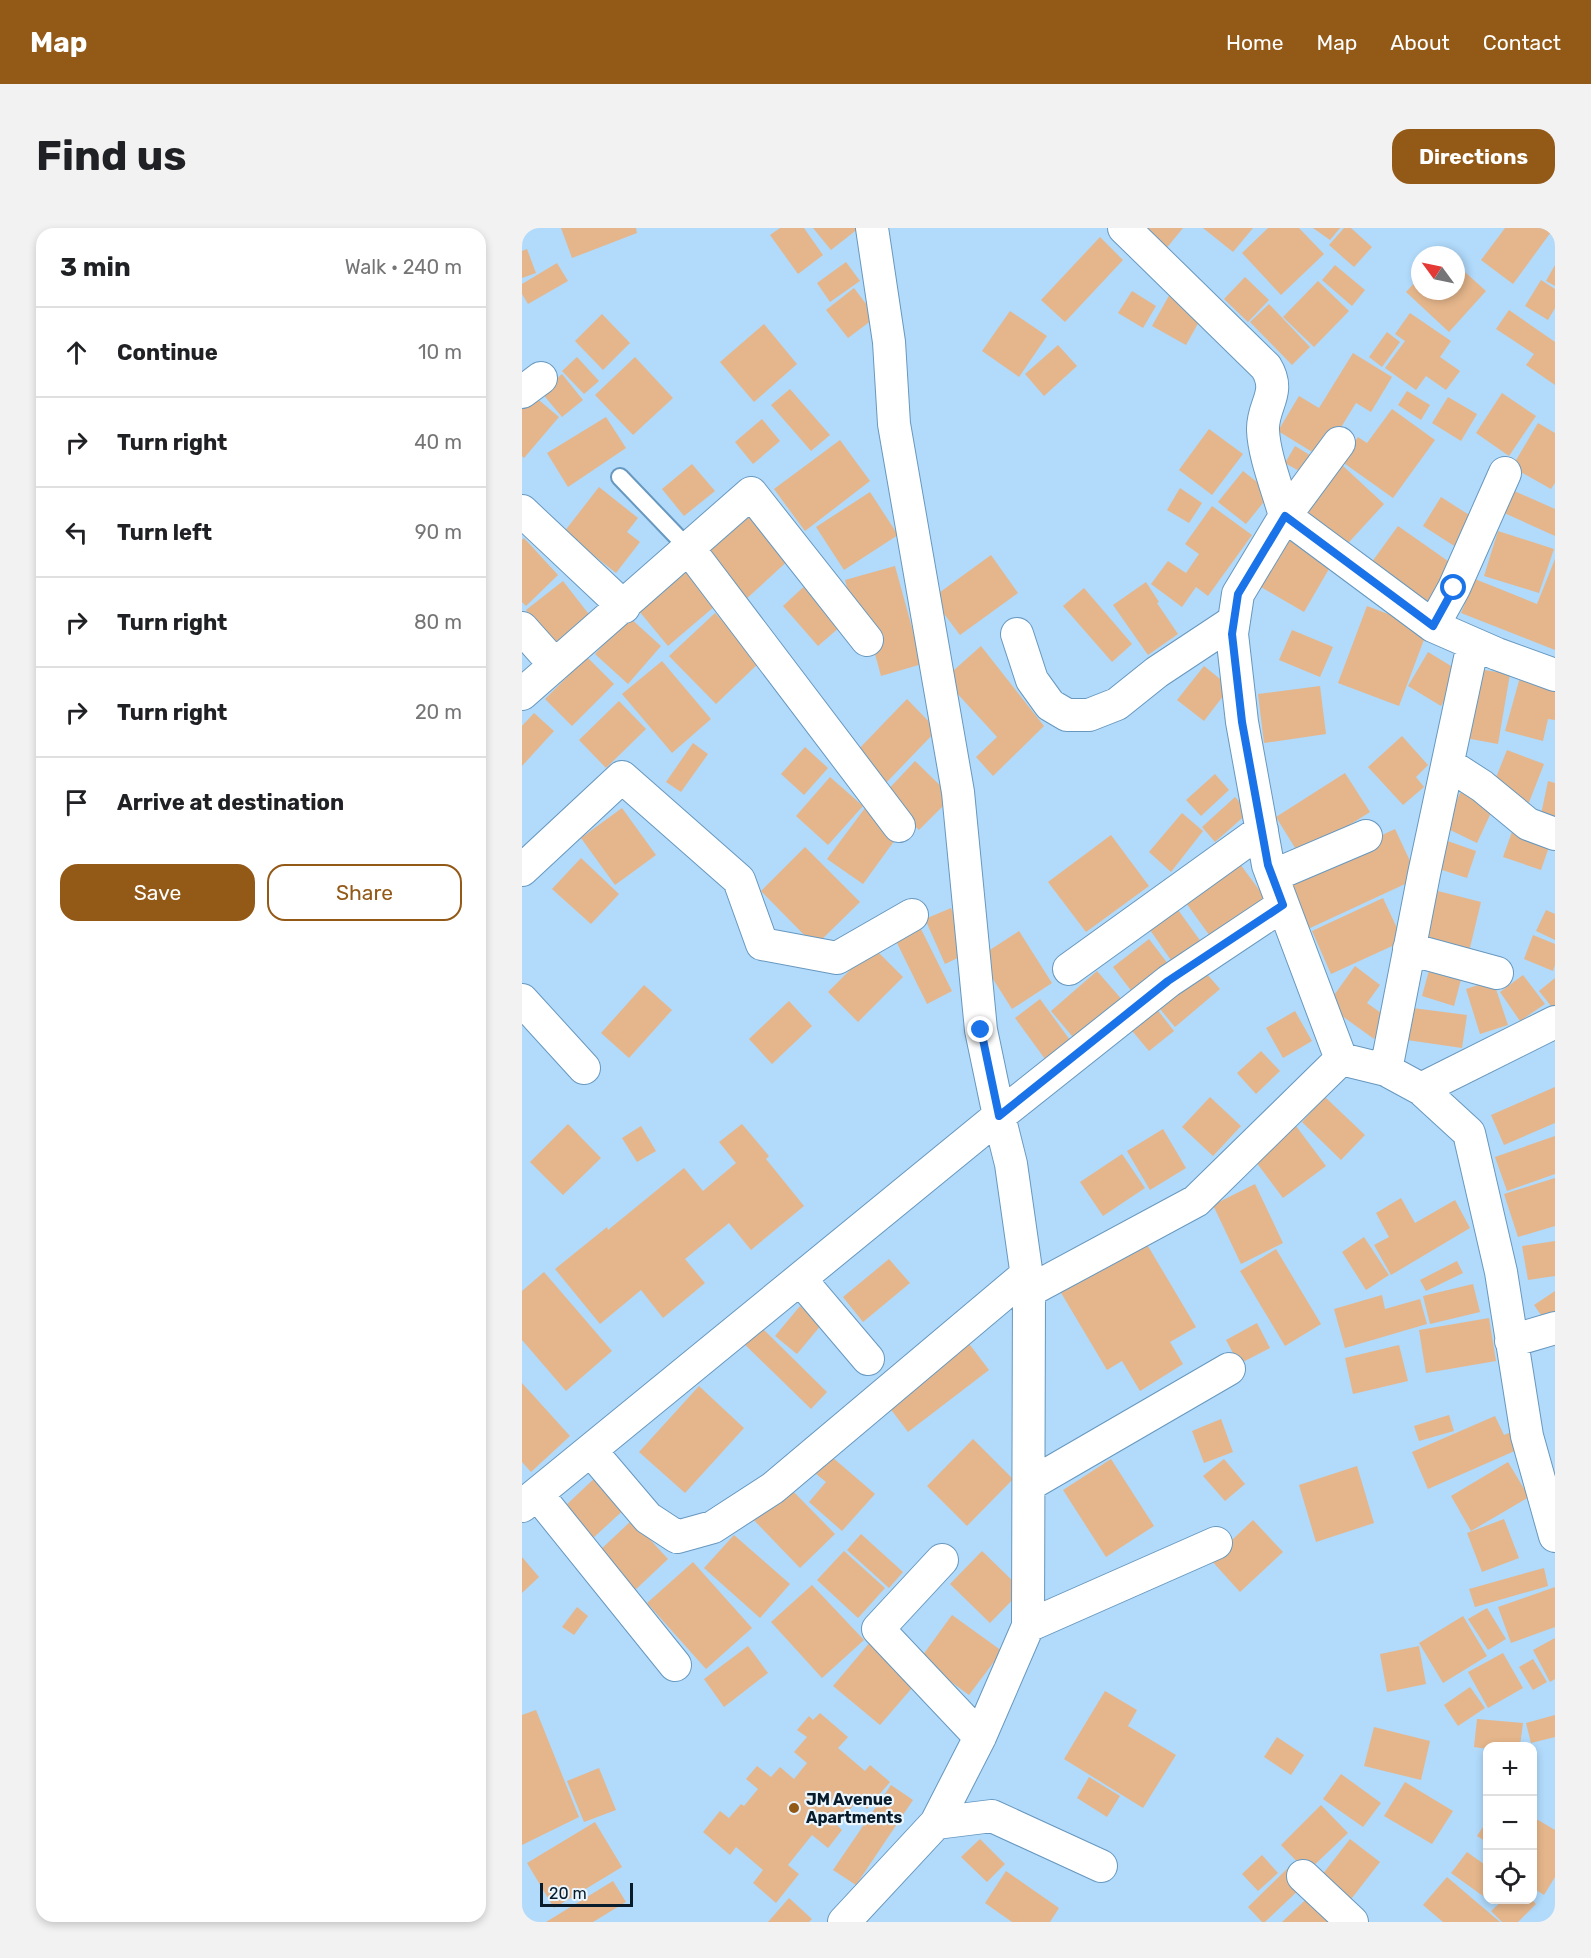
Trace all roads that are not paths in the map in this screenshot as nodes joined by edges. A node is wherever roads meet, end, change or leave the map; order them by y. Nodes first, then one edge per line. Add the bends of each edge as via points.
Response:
1 (872, 228) edge
2 (1124, 228) edge
3 (1339, 443) dead end
4 (1505, 472) dead end
5 (620, 477) dead end
6 (522, 510) edge
7 (1285, 516) junction
8 (688, 549) junction
9 (624, 607) junction
10 (1234, 621) junction
11 (1433, 626) junction
12 (522, 628) edge
13 (1017, 634) dead end
14 (867, 640) dead end
15 (1473, 644) junction
16 (555, 665) junction
17 (1555, 675) edge
18 (522, 694) edge
19 (1448, 764) junction
20 (898, 826) dead end
21 (1262, 830) junction
22 (1555, 834) edge
23 (1366, 836) dead end
24 (522, 870) edge
25 (1272, 876) junction
26 (1283, 905) junction
27 (912, 915) dead end
28 (1409, 949) junction
29 (1069, 969) dead end
30 (1497, 973) dead end
31 (522, 1000) edge
32 (1555, 1022) edge
33 (1341, 1059) junction
34 (585, 1068) dead end
35 (1386, 1070) junction
36 (1421, 1089) junction
37 (999, 1116) junction
38 (800, 1279) junction
39 (1027, 1283) junction
40 (1555, 1328) edge
41 (1511, 1341) junction
42 (868, 1359) dead end
43 (1229, 1369) dead end
44 (591, 1451) junction
45 (1029, 1485) junction
46 (530, 1501) edge
47 (1555, 1536) edge
48 (1216, 1543) dead end
49 (942, 1560) dead end
50 (1028, 1626) junction
51 (675, 1665) dead end
52 (980, 1737) junction
53 (936, 1822) junction
54 (1101, 1866) dead end
55 (1303, 1876) dead end
56 (844, 1922) edge
57 (1352, 1922) edge

1 - 37 street via 889,342 894,424 958,792 981,1030
2 - 7 street via 1266,367 1273,391 1262,428
3 - 7 street
4 - 11 street
5 - 8 lane
6 - 9 street
7 - 10 street via 1238,594
7 - 11 street
8 - 9 street
8 - 14 street via 751,493
8 - 20 street
9 - 16 street
10 - 13 street via 1117,704 1089,714 1067,715 1050,705 1032,680
10 - 21 street via 1232,634 1242,722
11 - 15 street
12 - 16 street
15 - 17 street
15 - 19 street
16 - 18 street
19 - 22 street via 1528,824
19 - 28 street
21 - 25 street
21 - 29 street
23 - 25 street
24 - 27 street via 622,777 739,880 762,944 837,958
25 - 26 street
26 - 33 street
26 - 37 street via 1168,981
28 - 30 street
28 - 35 street
31 - 34 street
32 - 36 street
33 - 35 street
33 - 39 street via 1196,1201
35 - 36 street
36 - 41 street via 1469,1133 1501,1272
37 - 38 street
37 - 39 street via 1011,1164
38 - 42 street
38 - 44 street
39 - 44 street via 773,1488 713,1527 677,1537 648,1518
39 - 45 street
40 - 41 street
41 - 47 street via 1527,1436
43 - 45 street
44 - 46 street
45 - 50 street
46 - 51 street
48 - 50 street
49 - 52 street via 878,1629
50 - 52 street
52 - 53 street
53 - 54 street via 992,1816
53 - 56 street
55 - 57 street

